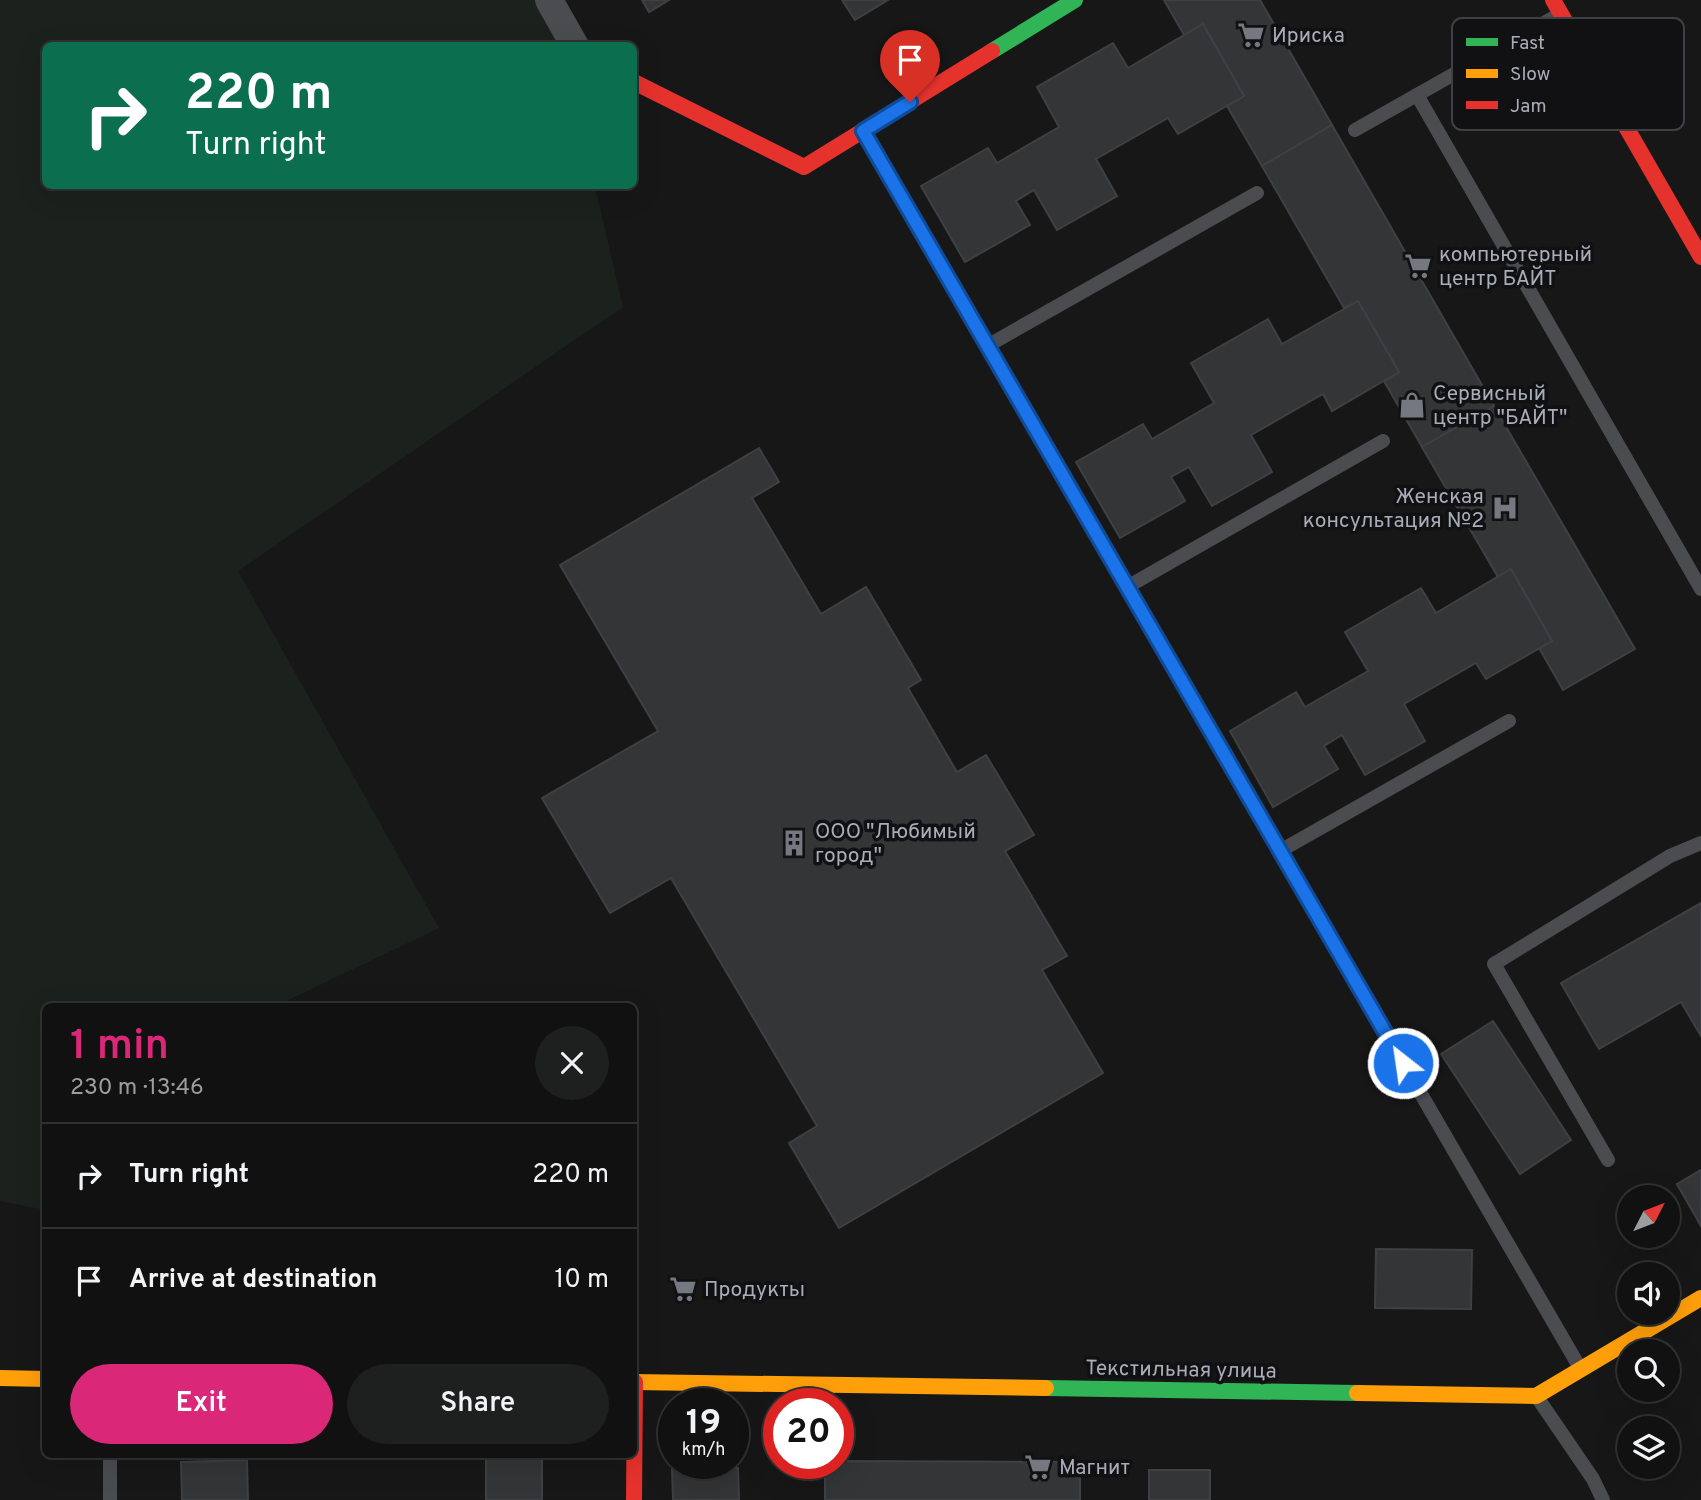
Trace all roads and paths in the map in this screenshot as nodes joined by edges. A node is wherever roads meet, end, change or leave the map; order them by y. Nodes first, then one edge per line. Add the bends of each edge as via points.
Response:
1 (548, 0) edge
2 (1075, 0) edge
3 (1557, 6) edge
4 (1538, 18) edge
5 (573, 42) edge
6 (1452, 73) edge
7 (637, 84) edge
8 (1417, 95) junction
9 (1355, 130) dead end
10 (1628, 130) edge
11 (863, 131) junction
12 (1257, 193) dead end
13 (1701, 257) edge
14 (987, 346) junction
15 (1383, 440) dead end
16 (1127, 587) junction
17 (1701, 589) edge
18 (1508, 720) dead end
19 (1701, 843) edge
20 (1280, 851) junction
21 (1608, 1160) dead end
22 (1701, 1298) edge
23 (1581, 1369) junction
24 (0, 1378) edge
25 (42, 1378) edge
26 (637, 1382) edge
27 (1536, 1395) junction
28 (110, 1458) edge
29 (634, 1458) edge
30 (110, 1500) edge
31 (634, 1500) edge
32 (1603, 1500) edge

1 - 5 street
2 - 11 main road
3 - 4 lane
6 - 8 lane
7 - 11 main road via 804,167
8 - 9 lane
8 - 17 lane
10 - 13 main road
11 - 14 lane
12 - 14 lane
14 - 16 lane
15 - 16 lane
16 - 20 lane
18 - 20 lane
19 - 21 lane via 1670,856 1494,964
20 - 23 lane
22 - 23 main road
23 - 27 main road
24 - 25 main road
26 - 27 main road, Текстильная улица
27 - 32 lane
28 - 30 lane
29 - 31 main road

